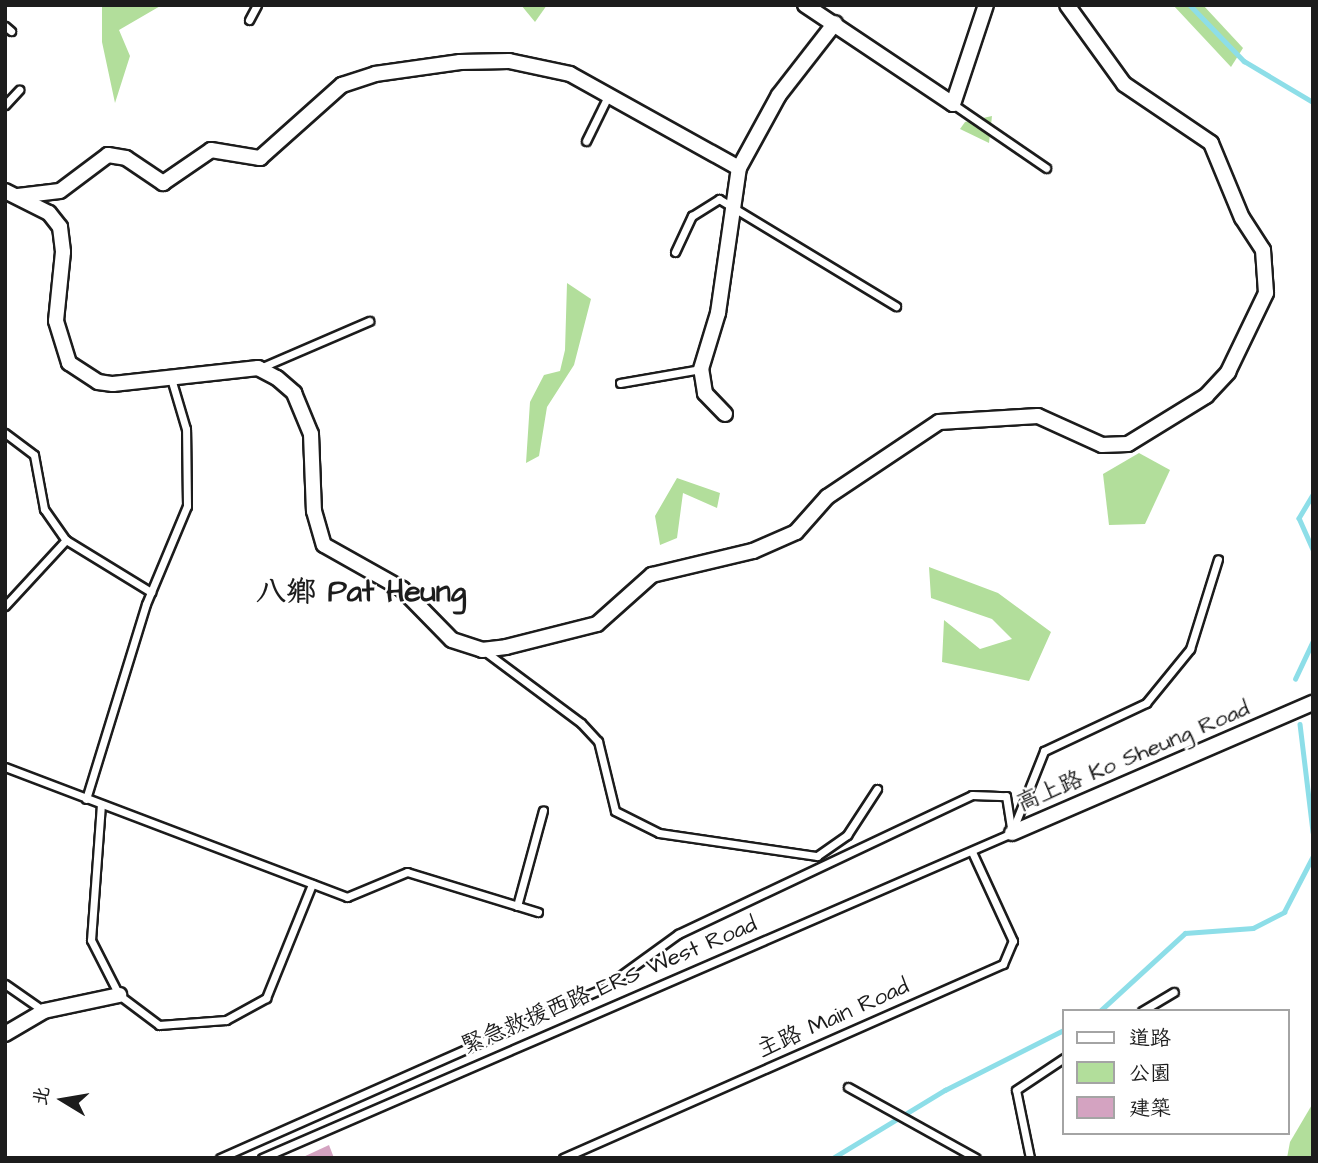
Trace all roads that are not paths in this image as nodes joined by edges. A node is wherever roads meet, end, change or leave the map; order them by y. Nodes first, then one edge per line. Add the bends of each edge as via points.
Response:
1 (257, 5) edge
2 (805, 5) edge
3 (986, 5) edge
4 (1068, 5) edge
5 (249, 20) dead end
6 (835, 23) junction
7 (19, 90) dead end
8 (608, 96) junction
9 (953, 104) junction
10 (5, 105) edge
11 (586, 141) dead end
12 (739, 168) junction
13 (1046, 169) dead end
14 (11, 194) edge
15 (731, 202) junction
16 (675, 252) dead end
17 (896, 306) dead end
18 (369, 321) dead end
19 (258, 368) junction
20 (701, 369) junction
21 (169, 374) junction
22 (620, 383) dead end
23 (725, 414) dead end
24 (5, 433) edge
25 (66, 540) junction
26 (1218, 559) dead end
27 (151, 592) junction
28 (5, 606) edge
29 (482, 650) junction
30 (1313, 703) edge
31 (5, 767) edge
32 (877, 789) dead end
33 (86, 799) junction
34 (101, 804) junction
35 (543, 810) dead end
36 (1012, 833) junction
37 (972, 852) junction
38 (312, 884) junction
39 (517, 906) junction
40 (538, 912) dead end
41 (5, 984) edge
42 (1174, 992) dead end
43 (119, 995) junction
44 (1145, 1009) edge
45 (44, 1011) junction
46 (5, 1034) edge
47 (1062, 1059) edge
48 (848, 1087) dead end
49 (220, 1158) edge
50 (262, 1158) edge
51 (563, 1158) edge
52 (976, 1158) edge
53 (1030, 1158) edge

1 - 5 lane
2 - 6 street
3 - 9 street
4 - 29 street via 1124,85 1212,143 1242,218 1263,250 1266,293 1228,372 1206,396 1128,444 1102,445 1050,419 1027,415 939,422 827,497 796,532 752,551 652,575 597,624
6 - 9 street
6 - 12 street via 779,95
7 - 10 lane
8 - 11 lane
8 - 12 street
8 - 14 street via 569,74 533,65 410,67 328,93 267,156 242,159 211,150 163,183 126,158 108,156 60,191
9 - 13 lane
12 - 15 street
14 - 21 street via 49,213 60,227 56,321 69,363 106,383
15 - 16 lane via 702,206
15 - 17 lane
15 - 20 street via 718,313
18 - 19 lane
19 - 21 street
19 - 29 street via 284,384 302,409 315,452 314,511 324,545 402,589 452,640
20 - 22 lane
20 - 23 street via 705,393
21 - 27 lane via 186,429 190,486 181,528
24 - 25 lane via 34,455 44,509
25 - 27 lane
25 - 28 lane
26 - 36 lane via 1190,649 1146,703 1044,751
27 - 33 lane
29 - 32 lane via 581,723 598,741 615,811 659,833 817,856 847,835
30 - 36 street, 高上路 Ko Sheung Road
31 - 33 lane
33 - 34 lane
34 - 38 lane
34 - 43 lane via 92,940
35 - 39 lane
36 - 37 lane, 高上路 Ko Sheung Road
36 - 49 lane via 1006,796 972,795 678,934 602,989
37 - 50 lane, 緊急救援西路 ERS West Road
37 - 51 lane, 主路 Main Road via 1013,941 1003,964
38 - 39 lane via 347,897 407,872
38 - 43 lane via 277,983 246,1015 159,1025
39 - 40 lane
41 - 45 lane
42 - 44 lane
43 - 45 street
45 - 46 street
47 - 53 lane via 1016,1090
48 - 52 lane

